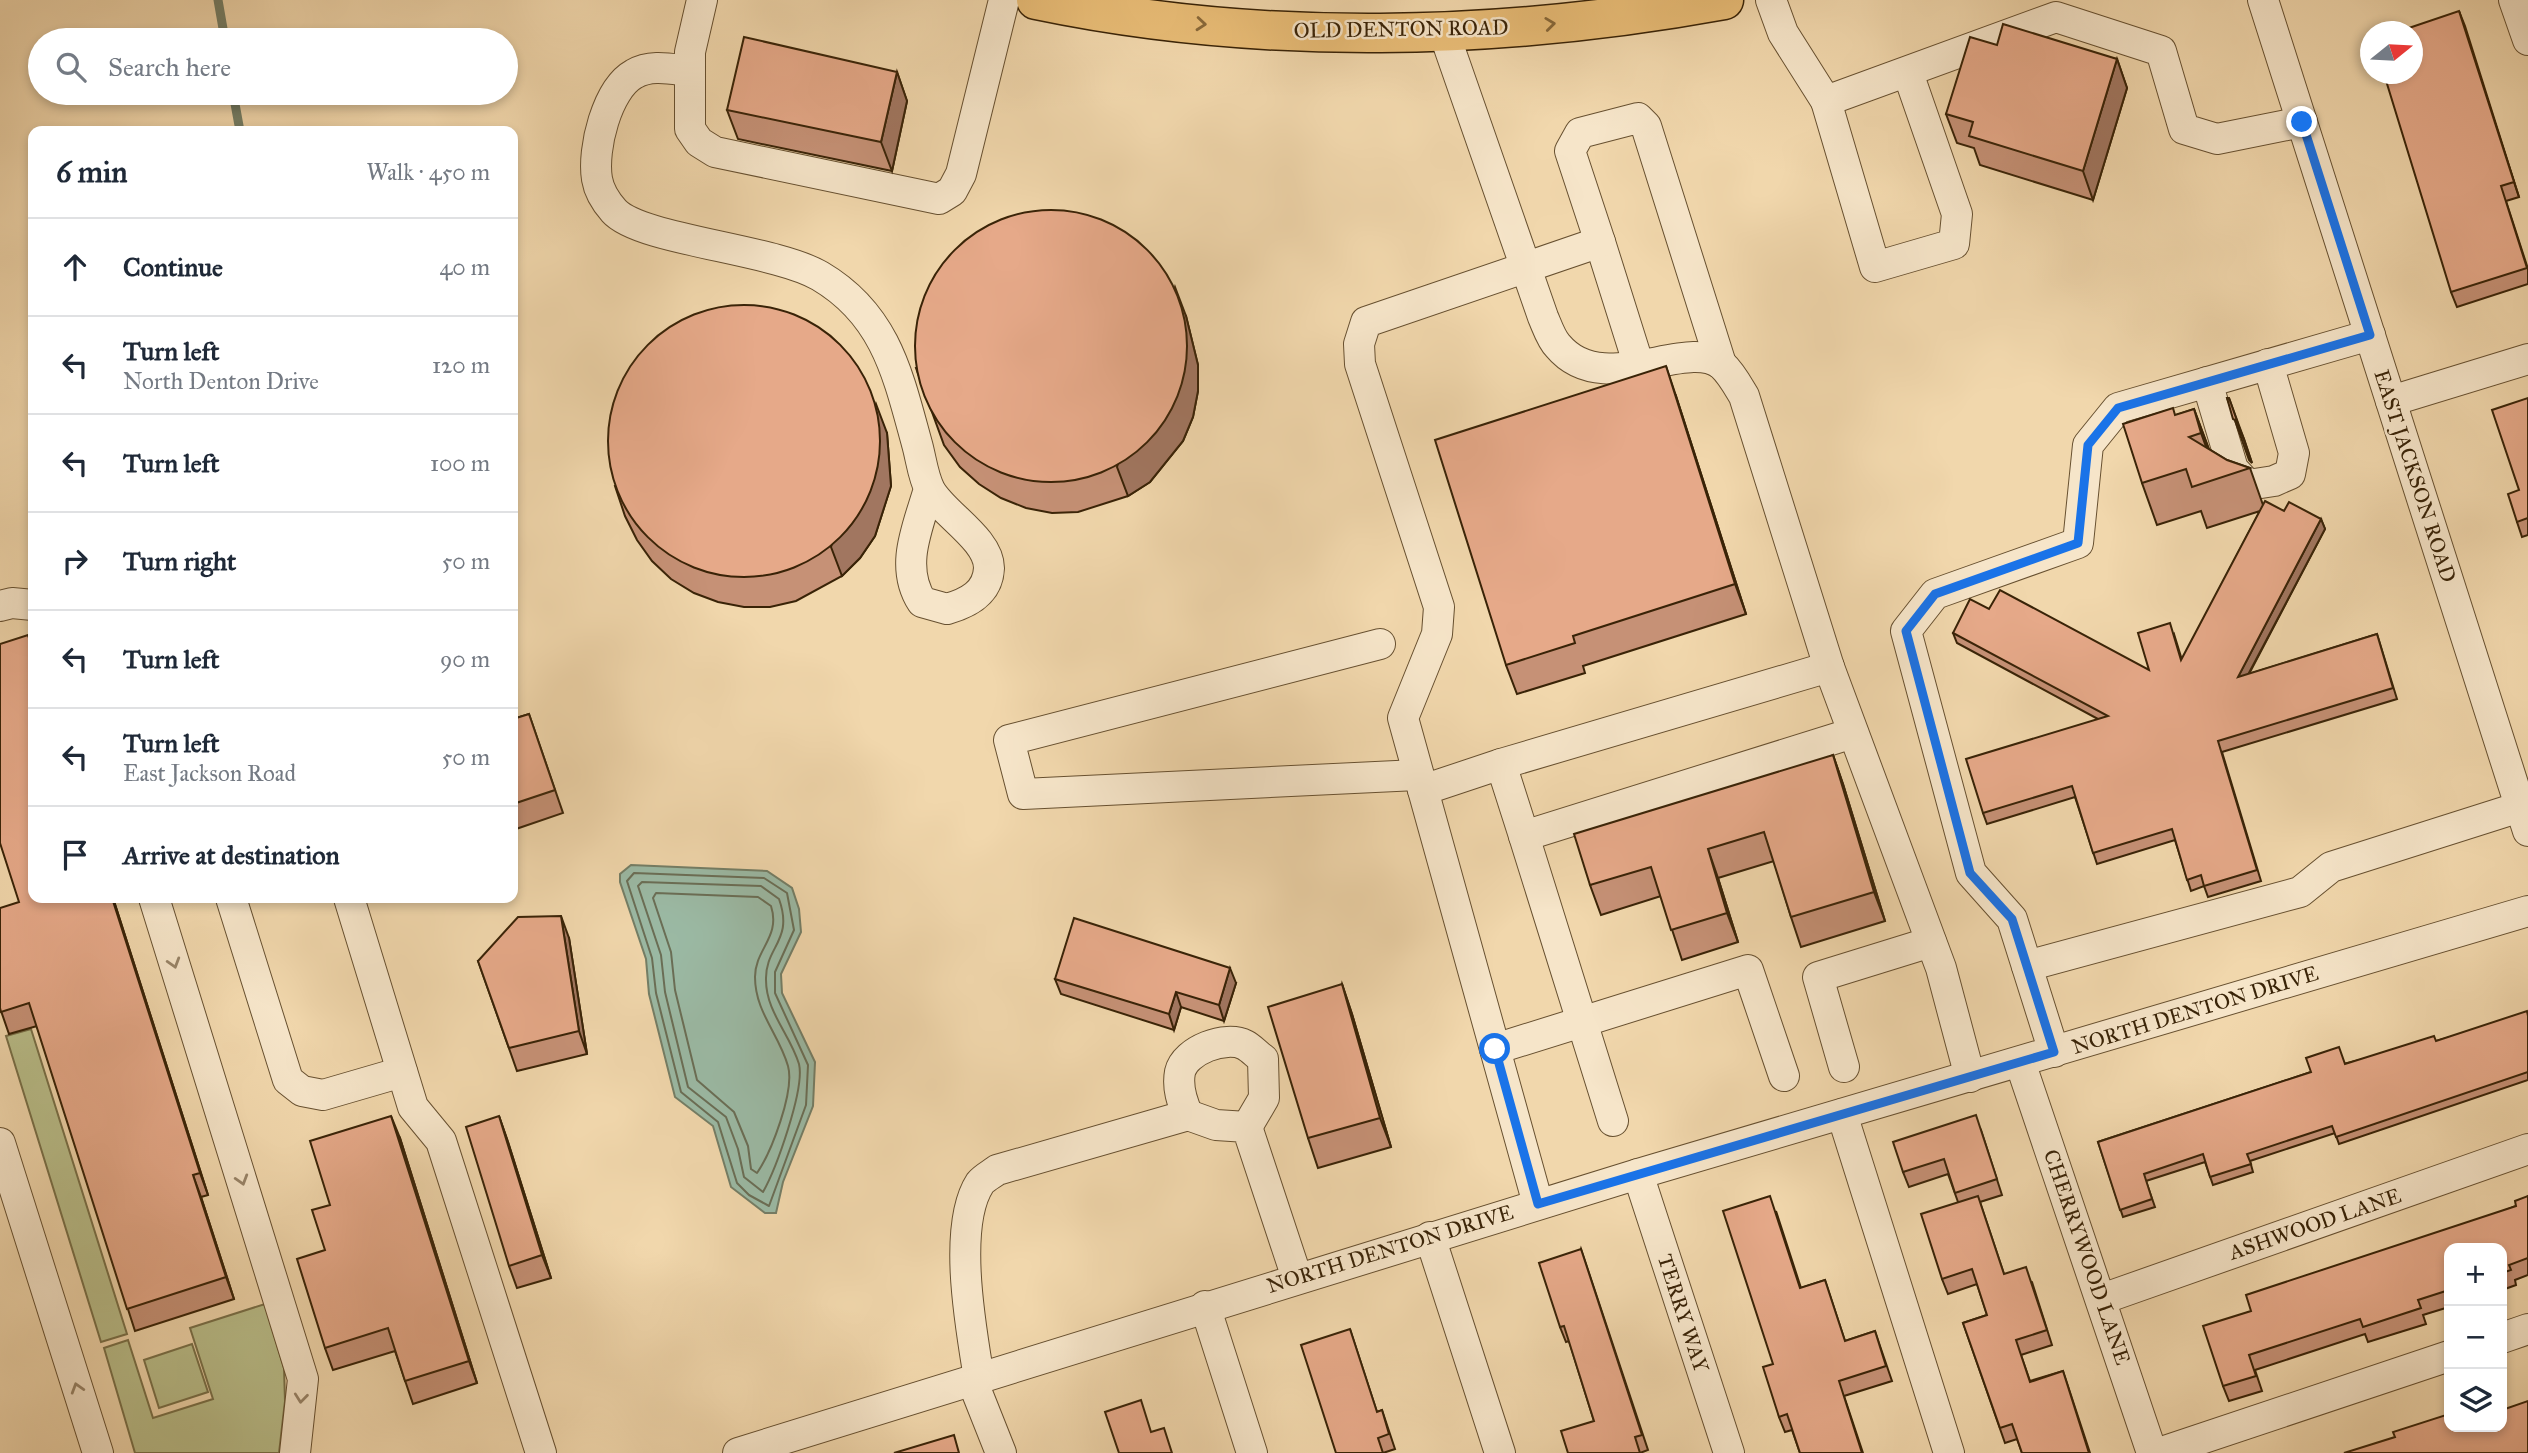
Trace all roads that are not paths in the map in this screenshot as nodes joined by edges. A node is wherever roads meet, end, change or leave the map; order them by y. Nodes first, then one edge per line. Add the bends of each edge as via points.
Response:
1 (702, 0) edge
2 (1004, 0) edge
3 (1036, 0) edge
4 (1724, 0) edge
5 (1771, 0) edge
6 (2263, 0) edge
7 (2514, 0) edge
8 (1443, 30) junction
9 (2528, 40) edge
10 (690, 71) junction
11 (1908, 73) junction
12 (1826, 101) junction
13 (2302, 122) junction
14 (1600, 242) junction
15 (1525, 265) junction
16 (2370, 335) junction
17 (2528, 359) edge
18 (1721, 364) junction
19 (2268, 364) junction
20 (1639, 366) junction
21 (2207, 382) junction
22 (2391, 401) junction
23 (929, 489) dead end
24 (28, 605) edge
25 (0, 606) edge
26 (1380, 644) dead end
27 (1829, 667) junction
28 (1853, 733) junction
29 (1501, 764) junction
30 (1420, 782) junction
31 (2524, 819) edge
32 (1524, 836) junction
33 (156, 903) edge
34 (233, 903) edge
35 (351, 903) edge
36 (2528, 911) edge
37 (1931, 942) junction
38 (2027, 966) junction
39 (1582, 1023) junction
40 (1495, 1049) junction
41 (2054, 1052) junction
42 (2020, 1062) junction
43 (1844, 1068) dead end
44 (402, 1072) junction
45 (1784, 1076) dead end
46 (1970, 1077) junction
47 (1842, 1114) junction
48 (1188, 1115) junction
49 (1613, 1121) dead end
50 (1247, 1127) junction
51 (0, 1143) edge
52 (2528, 1149) edge
53 (1638, 1174) junction
54 (1538, 1204) junction
55 (1430, 1237) junction
56 (1297, 1278) junction
57 (2102, 1299) junction
58 (1205, 1306) junction
59 (2528, 1329) edge
60 (2507, 1336) edge
61 (2444, 1358) edge
62 (975, 1379) junction
63 (794, 1445) edge
64 (97, 1453) edge
65 (295, 1453) edge
66 (541, 1453) edge
67 (738, 1453) edge
68 (1002, 1453) edge
69 (1252, 1453) edge
70 (1500, 1453) edge
71 (1729, 1453) edge
72 (1949, 1453) edge
73 (2152, 1453) edge
74 (2159, 1453) edge

1 - 10 street
2 - 10 street via 961,174 952,191 939,199 715,152 690,129
3 -> 8 main road, OLD DENTON ROAD via 1120,18 1328,34
8 -> 4 main road, OLD DENTON ROAD via 1522,27
5 - 12 street via 1783,33
6 - 13 street, EAST JACKSON ROAD
7 - 9 street
8 - 15 street
10 - 23 street via 655,67 619,84 607,109 597,156 602,194 616,214 651,229 769,256 819,276 859,306 881,335 897,370
11 - 12 street
11 - 12 street via 1957,214 1954,244 1875,267
11 - 13 street via 1958,50 2056,17 2161,51 2184,129 2217,139
13 - 16 street, EAST JACKSON ROAD
14 - 15 street
14 - 18 street via 1570,150 1573,140 1580,133 1638,118 1646,125
14 - 20 street
15 - 20 street via 1558,346 1580,362 1601,369
15 - 30 street via 1366,322 1359,344 1360,364 1439,607 1437,634 1403,718
16 - 19 street
16 - 22 street, EAST JACKSON ROAD
17 - 22 street
18 - 20 street via 1700,356
18 - 27 street via 1744,396
19 - 21 street
19 - 21 street via 2294,453 2290,474 2274,481 2248,485 2233,469
21 - 38 street via 2118,408 2088,445 2078,543 1935,594 1906,631 1970,873 2012,919
22 - 31 street, EAST JACKSON ROAD
24 - 25 street
26 - 30 street via 1009,740 1023,794
27 - 28 street
27 - 29 street
28 - 32 street
28 - 37 street
29 - 30 street
29 - 32 street
30 - 40 street
31 - 38 street via 2331,867 2300,892
32 - 39 street
33 -> 65 street via 303,1378
34 - 44 street via 288,1080 302,1091 324,1094
35 - 44 street
36 - 41 street, NORTH DENTON DRIVE
37 - 43 street via 1818,977
37 - 46 street
38 - 41 street
39 - 40 street
39 - 45 street via 1748,970
39 - 49 street
40 - 54 street
41 - 42 street, NORTH DENTON DRIVE
42 - 46 street, NORTH DENTON DRIVE
42 - 57 street, CHERRYWOOD LANE
44 - 66 street via 414,1107 441,1141
46 - 47 street, NORTH DENTON DRIVE
47 - 53 street, NORTH DENTON DRIVE
47 - 72 street
48 - 50 street via 1216,1125
48 - 50 street via 1180,1097 1180,1070 1192,1055 1217,1042 1244,1044 1263,1059 1264,1098
48 - 62 street via 997,1170 981,1181 970,1206 965,1295
50 - 56 street
64 -> 51 street
52 - 57 street, ASHWOOD LANE
53 - 54 street, NORTH DENTON DRIVE
53 - 71 street, TERRY WAY
54 - 55 street, NORTH DENTON DRIVE
55 - 56 street, NORTH DENTON DRIVE
55 - 70 street
56 - 58 street, NORTH DENTON DRIVE
57 - 73 street, CHERRYWOOD LANE
58 - 62 street, NORTH DENTON DRIVE
58 - 69 street
59 - 60 street
61 - 74 street
62 - 63 street, NORTH DENTON DRIVE
62 - 68 street
63 - 67 street, NORTH DENTON DRIVE

